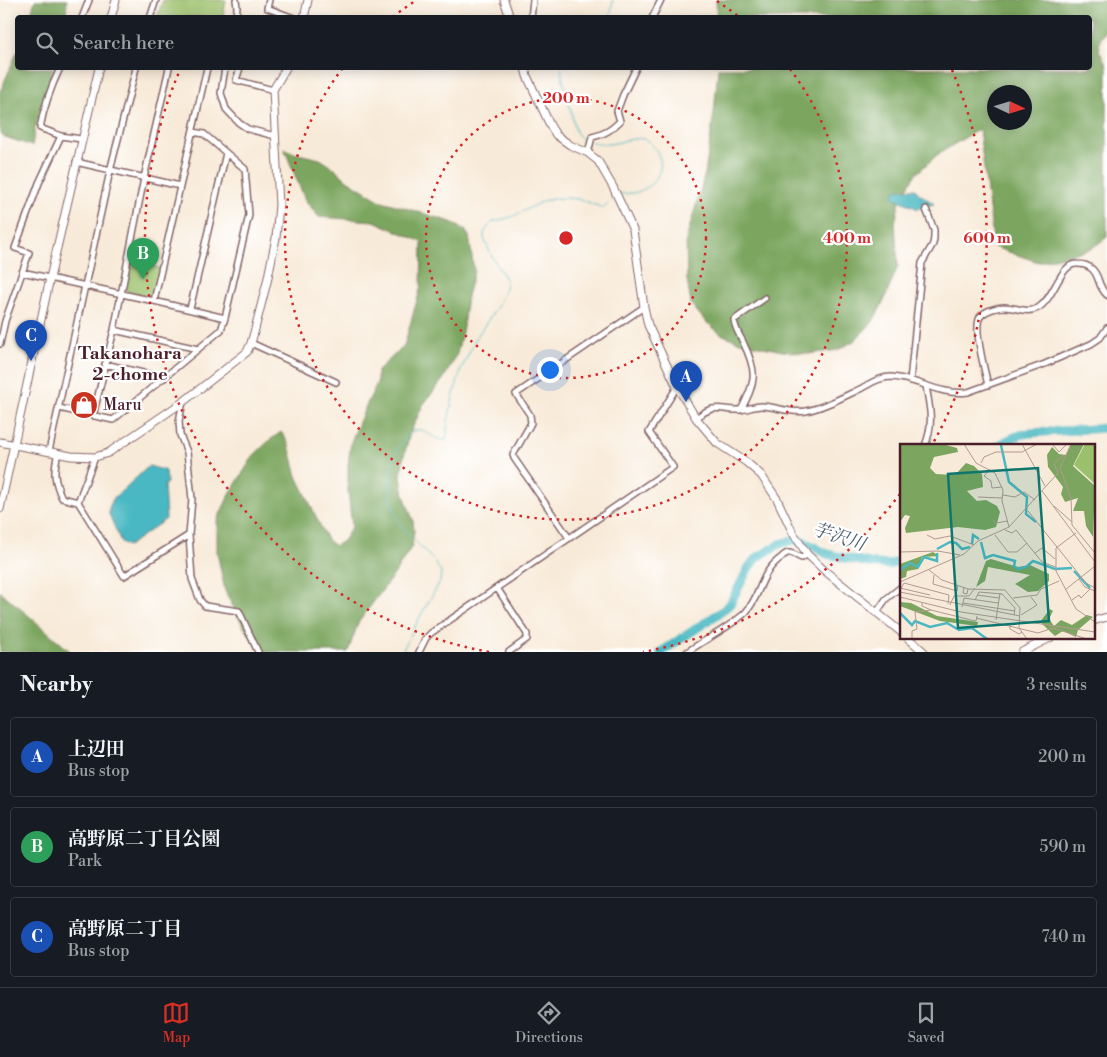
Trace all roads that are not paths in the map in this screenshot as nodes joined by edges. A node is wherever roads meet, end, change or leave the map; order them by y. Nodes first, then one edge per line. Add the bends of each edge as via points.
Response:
1 (89, 0) edge
2 (116, 0) edge
3 (156, 0) edge
4 (236, 0) edge
5 (269, 0) edge
6 (308, 0) edge
7 (504, 0) edge
8 (532, 0) edge
9 (661, 0) edge
10 (85, 15) edge
11 (112, 15) edge
12 (151, 15) edge
13 (236, 15) edge
14 (286, 15) edge
15 (305, 15) edge
16 (509, 15) edge
17 (531, 15) edge
18 (654, 15) edge
19 (59, 70) edge
20 (98, 70) edge
21 (135, 70) edge
22 (169, 70) edge
23 (207, 70) edge
24 (225, 70) edge
25 (239, 70) edge
26 (285, 70) edge
27 (526, 70) edge
28 (635, 70) edge
29 (273, 90) junction
30 (193, 132) junction
31 (62, 136) junction
32 (275, 136) junction
33 (81, 139) junction
34 (589, 150) junction
35 (226, 153) junction
36 (76, 162) junction
37 (110, 171) junction
38 (144, 178) junction
39 (180, 186) junction
40 (926, 209) dead end
41 (22, 272) junction
42 (50, 278) junction
43 (85, 286) junction
44 (121, 293) junction
45 (1107, 294) edge
46 (764, 298) dead end
47 (154, 301) junction
48 (644, 307) junction
49 (190, 309) junction
50 (225, 318) junction
51 (1107, 328) edge
52 (114, 330) junction
53 (251, 343) junction
54 (0, 344) edge
55 (198, 348) junction
56 (105, 364) junction
57 (164, 378) junction
58 (910, 381) junction
59 (336, 382) dead end
60 (988, 385) junction
61 (926, 386) junction
62 (677, 387) junction
63 (182, 402) junction
64 (59, 408) junction
65 (741, 410) junction
66 (93, 416) junction
67 (696, 418) junction
68 (0, 442) edge
69 (926, 444) edge
70 (14, 445) junction
71 (49, 452) junction
72 (58, 453) junction
73 (95, 457) junction
74 (78, 502) junction
75 (0, 509) edge
76 (189, 535) junction
77 (569, 538) junction
78 (807, 554) junction
79 (497, 588) junction
80 (900, 588) edge
81 (877, 612) junction
82 (1107, 617) edge
83 (1094, 621) edge
84 (900, 631) edge
85 (910, 640) edge
86 (1046, 640) edge
87 (258, 652) edge
88 (418, 652) edge
89 (509, 652) edge
90 (688, 652) edge
91 (924, 652) edge
92 (1022, 652) edge

1 - 10 street
2 - 11 street
3 - 12 street
4 - 13 street
5 - 14 street via 267,8
6 - 15 street
7 - 16 street
8 - 17 street
9 - 18 street
19 - 31 street via 42,112 40,128
20 - 33 street
21 - 37 street
22 - 38 street
23 - 30 street
24 - 32 street via 222,93 226,109 248,129
25 - 29 street via 236,80
26 - 29 street
27 - 34 street via 556,134 570,145
28 - 34 street via 617,111 620,121 612,130 592,137
29 - 32 street
30 - 35 street via 204,134
30 - 39 street
31 - 33 street
31 - 41 street via 39,183 15,248 29,253
32 - 53 street via 279,205 276,238
33 - 36 street
34 - 48 street via 598,161 633,230
35 - 49 street
35 - 50 street via 245,169 249,215
36 - 37 street
36 - 42 street
37 - 38 street
37 - 43 street
38 - 39 street
38 - 44 street
39 - 47 street
40 - 58 street via 934,238 922,263
41 - 42 street
41 - 54 street
42 - 43 street
42 - 70 street
43 - 44 street
43 - 64 street
44 - 47 street
44 - 52 street
45 - 60 street via 1100,287 1093,270 1086,265 1074,264 1064,271 1040,307 1027,311 1003,307 983,314 978,322 978,333
46 - 65 street via 734,320 754,372 750,392
47 - 49 street
48 - 62 street via 648,325
48 - 77 street via 516,394 530,415 531,423 513,456
49 - 50 street
50 - 55 street via 221,330
51 - 60 street via 1091,344
52 - 55 street
52 - 56 street
53 - 59 street
53 - 63 street via 247,352
55 - 57 street
56 - 57 street
56 - 66 street
57 - 66 street via 113,420
58 - 61 street
58 - 65 street via 883,378 809,410 789,411 762,406
60 - 61 street via 963,393
61 - 69 street via 932,420
62 - 67 street
62 - 77 street via 649,432 673,467
63 - 73 street via 108,453
63 - 76 street via 180,435 187,452 192,499
64 - 66 street
64 - 71 street
65 - 67 street via 709,409
67 - 78 street via 717,443 761,475
68 - 70 street
70 - 71 street
70 - 75 street
71 - 72 street
72 - 73 street
72 - 74 street via 54,468 55,485 62,498
73 - 74 street
74 - 76 street via 124,576
76 - 87 street via 192,579 200,600 205,606 239,611
77 - 79 street
78 - 81 street
78 - 90 street via 800,558 788,552 780,558 765,574 745,612
79 - 88 street via 430,633
79 - 89 street via 528,636
80 - 81 street
81 - 84 street
82 - 83 street
85 - 91 street
86 - 92 street

